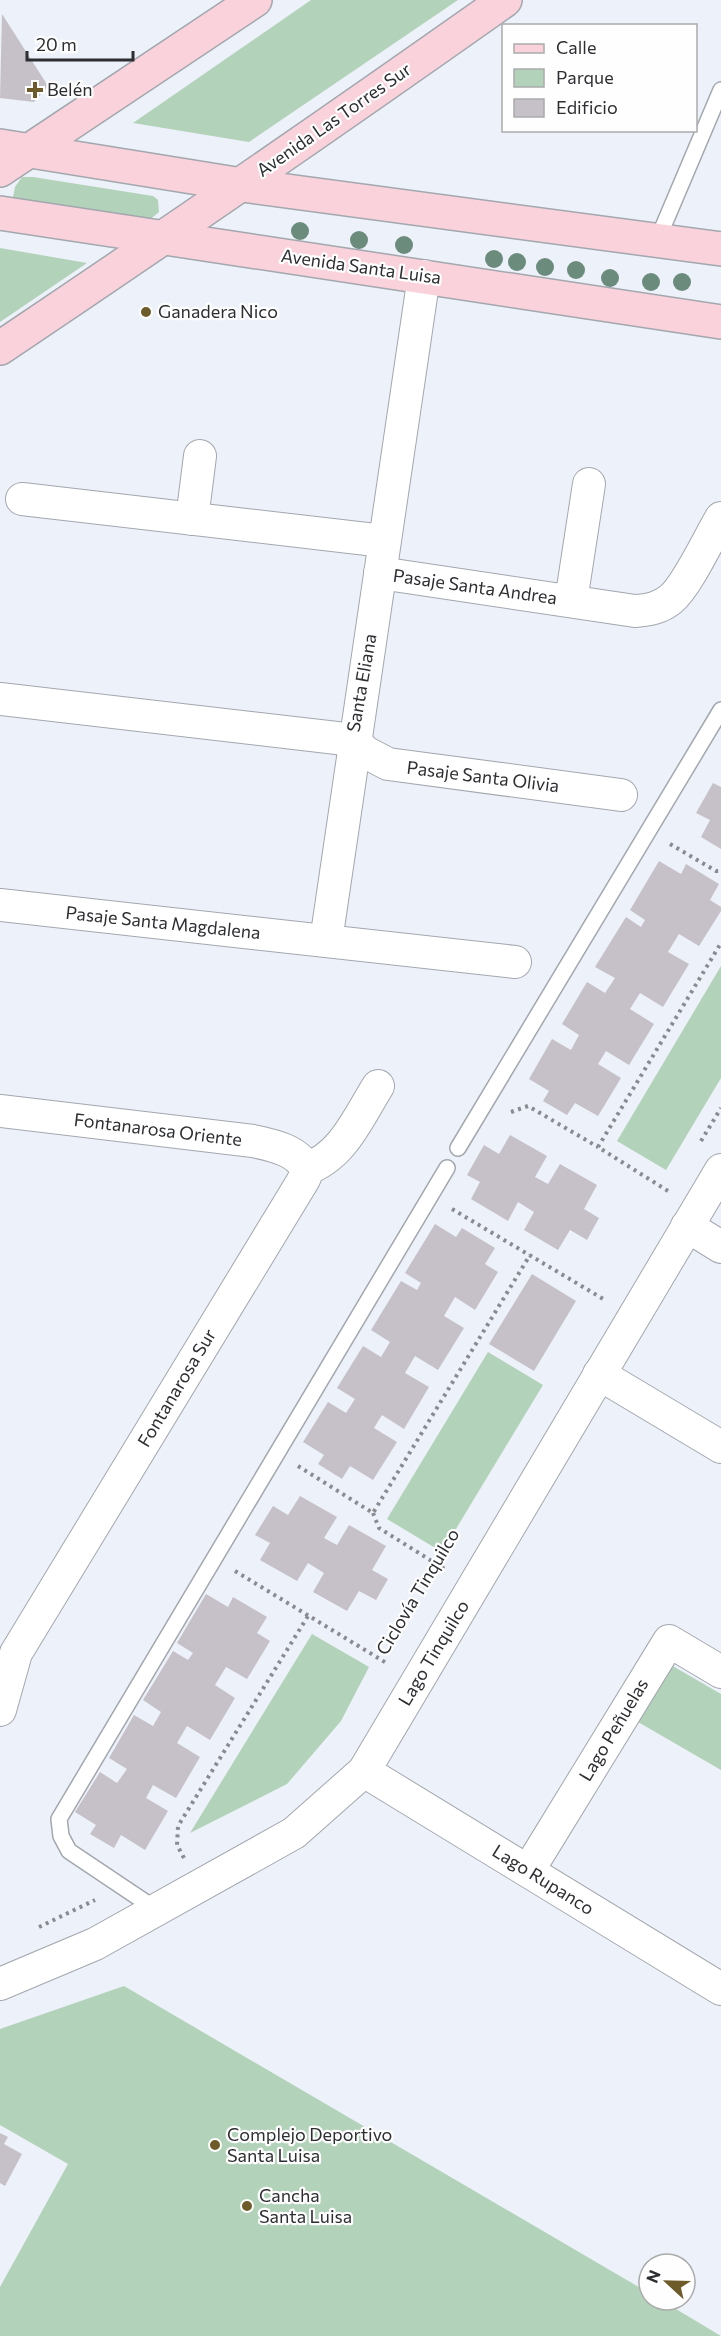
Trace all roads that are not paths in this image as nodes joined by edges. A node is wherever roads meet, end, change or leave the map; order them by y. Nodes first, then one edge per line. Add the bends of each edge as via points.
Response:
1 (255, 0) edge
2 (505, 0) edge
3 (721, 90) edge
4 (15, 148) edge
5 (0, 170) edge
6 (242, 185) junction
7 (0, 213) edge
8 (160, 237) junction
9 (657, 241) junction
10 (721, 249) edge
11 (424, 276) junction
12 (721, 321) edge
13 (0, 348) edge
14 (200, 456) dead end
15 (589, 484) dead end
16 (22, 499) dead end
17 (721, 518) edge
18 (192, 519) junction
19 (384, 541) junction
20 (380, 573) junction
21 (571, 601) junction
22 (0, 699) edge
23 (721, 710) edge
24 (354, 740) junction
25 (621, 795) dead end
26 (0, 904) edge
27 (326, 941) junction
28 (515, 962) dead end
29 (378, 1086) dead end
30 (0, 1112) edge
31 (458, 1148) dead end
32 (447, 1168) dead end
33 (306, 1169) junction
34 (721, 1170) edge
35 (692, 1217) junction
36 (721, 1247) edge
37 (599, 1374) junction
38 (721, 1447) edge
39 (8, 1652) edge
40 (721, 1671) edge
41 (0, 1710) edge
42 (364, 1771) junction
43 (528, 1871) junction
44 (157, 1910) junction
45 (0, 1984) edge
46 (721, 1989) edge

1 - 4 main road
2 - 6 main road, Avenida Las Torres Sur
3 - 9 lane
4 - 5 main road
4 - 6 main road
6 - 8 main road, Avenida Las Torres Sur
6 - 9 main road
7 - 8 main road, Avenida Santa Luisa
8 - 11 main road, Avenida Santa Luisa
8 - 13 main road, Avenida Las Torres Sur
9 - 10 main road
11 - 12 main road, Avenida Santa Luisa
11 - 19 street, Santa Eliana
14 - 18 street
15 - 21 street, Pasaje Santa Andrea
16 - 18 street
17 - 21 street, Pasaje Santa Andrea via 681,588 660,606 635,611
18 - 19 street
19 - 20 street, Santa Eliana
20 - 21 street, Pasaje Santa Andrea
20 - 24 street, Santa Eliana
22 - 24 street, Santa Eliana
23 - 31 lane
24 - 25 street, Pasaje Santa Olivia via 365,752 388,764
24 - 27 street
26 - 27 street, Pasaje Santa Magdalena
27 - 28 street, Pasaje Santa Magdalena
29 - 33 street via 342,1145 325,1161
30 - 33 street, Fontanarosa Oriente via 253,1141 286,1151
32 - 44 lane via 59,1819 61,1836 69,1851
33 - 39 street, Fontanarosa Sur via 301,1184
34 - 35 street, Lago Tinquilco
35 - 36 street
35 - 37 street, Lago Tinquilco
37 - 38 street
37 - 42 street, Lago Tinquilco
39 - 41 street, Fontanarosa Sur
40 - 43 street, Lago Peñuelas via 669,1641
42 - 43 street, Lago Rupanco
42 - 44 street, Lago Tinquilco via 294,1833
43 - 46 street, Lago Rupanco
44 - 45 street, Lago Tinquilco via 95,1944

